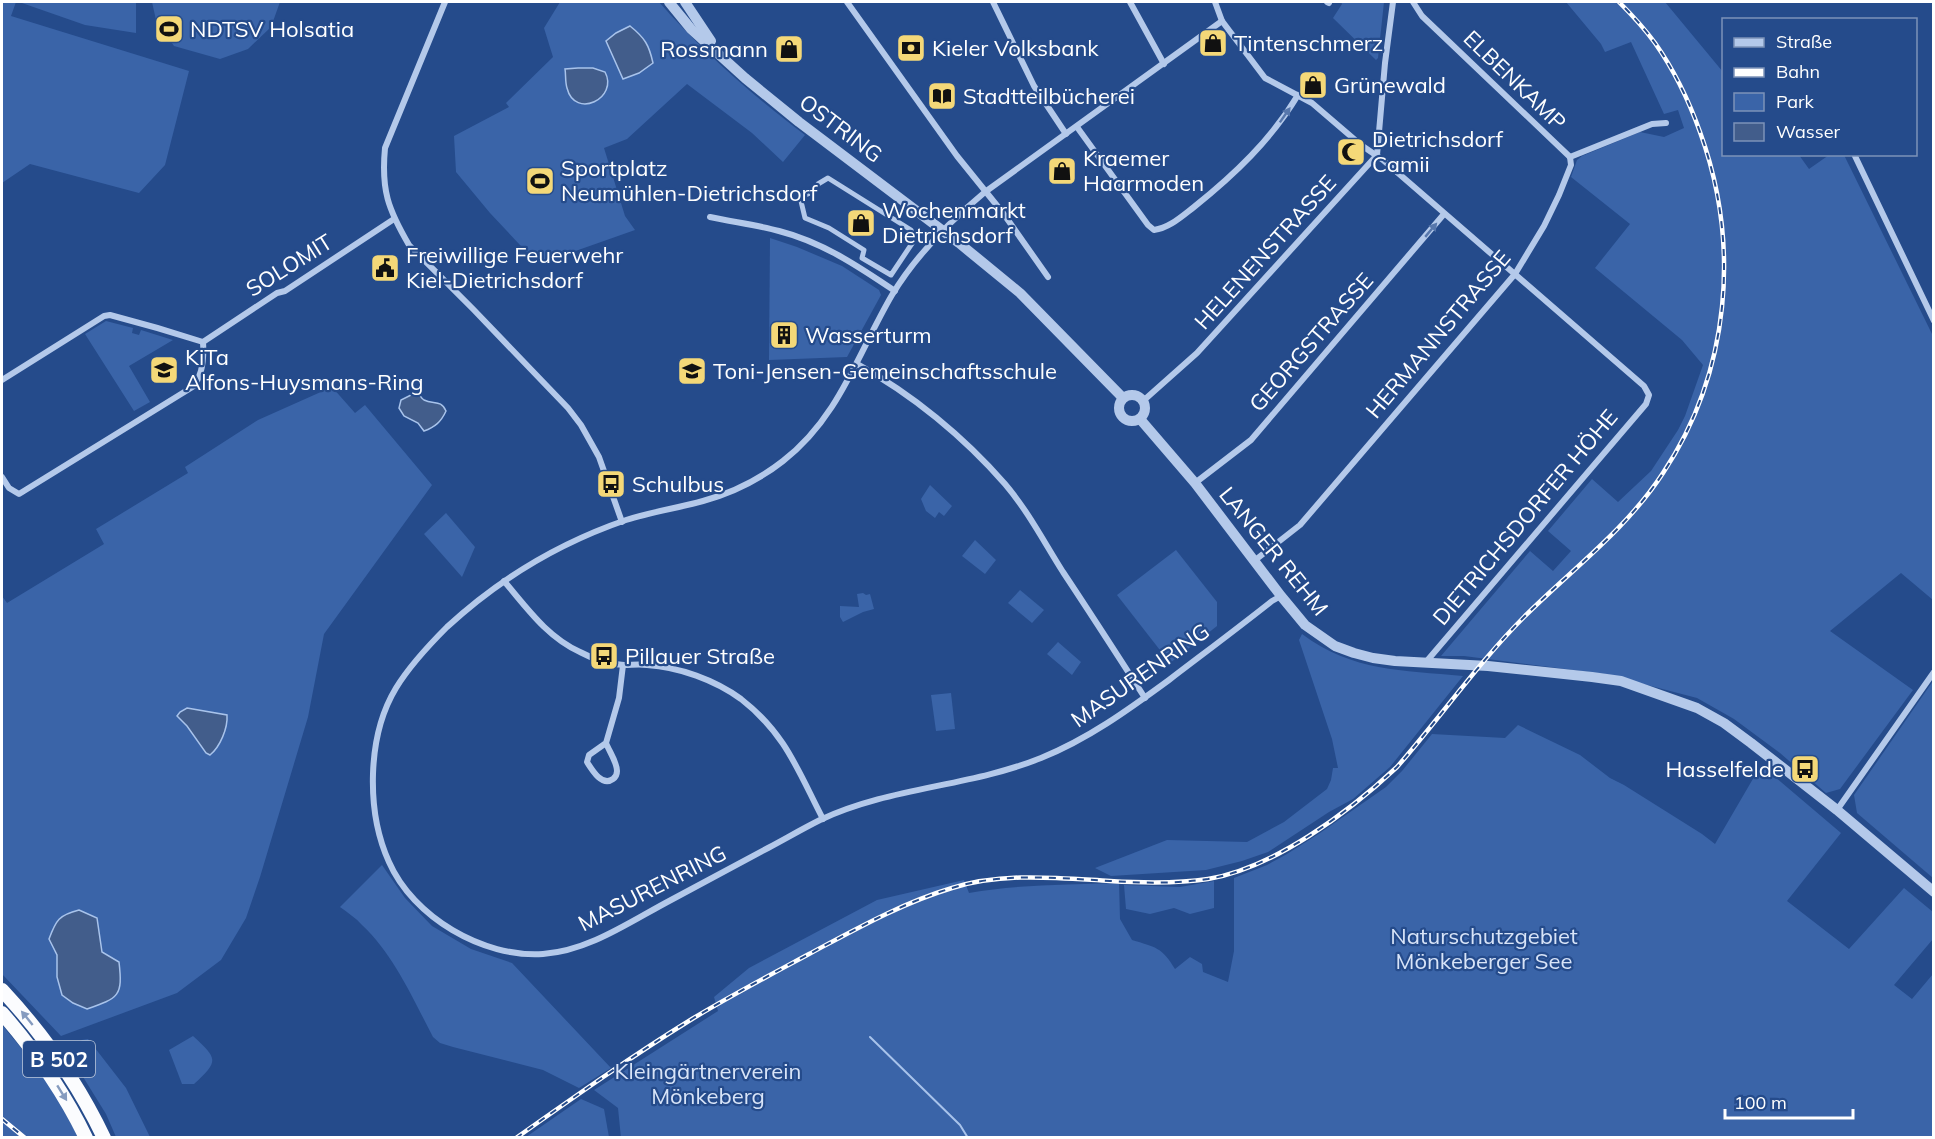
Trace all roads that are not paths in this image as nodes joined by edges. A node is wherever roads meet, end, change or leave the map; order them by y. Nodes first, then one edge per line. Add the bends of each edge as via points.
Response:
1 (445, 2) edge
2 (669, 2) edge
3 (847, 2) edge
4 (993, 2) edge
5 (1130, 2) edge
6 (1215, 2) edge
7 (1393, 2) edge
8 (1413, 2) edge
9 (689, 3) edge
10 (679, 14) junction
11 (1222, 21) junction
12 (719, 54) junction
13 (1164, 64) junction
14 (1298, 95) junction
15 (1666, 123) dead end
16 (1077, 127) junction
17 (1066, 134) junction
18 (1377, 155) junction
19 (1855, 156) edge
20 (1570, 157) junction
21 (828, 178) joint
22 (985, 192) junction
23 (1444, 214) junction
24 (710, 217) dead end
25 (394, 219) junction
26 (942, 230) junction
27 (1515, 274) junction
28 (1048, 277) dead end
29 (894, 291) junction
30 (1934, 321) edge
31 (203, 342) junction
32 (857, 364) junction
33 (2, 380) edge
34 (1123, 398) junction
35 (1143, 400) junction
36 (1140, 419) junction
37 (2, 477) edge
38 (1195, 483) junction
39 (621, 522) junction
40 (1254, 561) junction
41 (504, 581) junction
42 (1281, 596) junction
43 (1426, 662) junction
44 (623, 665) junction
45 (1934, 672) edge
46 (1145, 698) junction
47 (606, 743) junction
48 (1838, 810) junction
49 (823, 819) junction
50 (1934, 892) edge
51 (2, 990) edge
52 (2, 1013) edge
53 (86, 1137) edge
54 (104, 1137) edge

1 - 25 street via 386,148 383,171
2 - 10 street, OSTRING
3 - 22 street
4 - 17 street via 1034,86
5 - 13 street
6 - 11 street
7 - 18 street
8 - 20 street, ELBENKAMP via 1422,16
9 - 10 street
9 - 12 street, OSTRING
10 - 12 street, OSTRING
11 - 13 street, MASURENRING
11 - 14 street via 1265,78
12 - 26 street, OSTRING via 785,111
13 - 16 street, MASURENRING
16 -> 14 street via 1148,225 1154,230 1163,229 1237,171 1271,134
14 - 18 street
15 - 20 street via 1652,124
16 - 17 street, MASURENRING
17 - 22 street, MASURENRING
18 - 23 street
18 - 35 street, HELENENSTRASSE via 1197,353
19 - 30 street
20 - 27 street, HERMANNSTRASSE via 1571,165 1559,195
21 - 21 street via 911,230 915,239 891,275 862,258 864,250 805,218 800,197 813,192
22 - 26 street, MASURENRING
22 - 28 street
23 - 27 street
38 -> 23 street, GEORGSTRASSE via 1251,440
24 - 29 street via 779,231 819,245 858,265
25 - 31 street, SOLOMIT
25 - 39 street via 409,245 581,425 599,458
26 - 29 street, MASURENRING
26 - 34 street via 1020,293
27 - 40 street, HERMANNSTRASSE via 1300,525
27 - 43 street, DIETRICHSDORFER HÖHE via 1644,386 1649,395 1646,404
29 - 32 street, MASURENRING
31 - 33 street via 104,316
31 - 37 street via 204,357 194,387 19,494 9,489
32 - 39 street, MASURENRING via 828,415 771,470 710,499
32 - 46 street via 926,410 1006,485 1040,531
34 - 35 street via 1131,395
34 - 36 street via 1118,409 1121,417 1132,422
35 - 36 street via 1145,412
36 - 38 street, LANGER REHM
38 - 40 street, LANGER REHM
39 - 41 street, MASURENRING via 545,555
40 - 42 street, LANGER REHM
41 - 44 street via 535,619 565,645
41 - 49 street, MASURENRING via 471,605 410,667 389,703 373,765 374,808 391,867 411,895 446,928 478,943 520,954 568,950 606,935
42 - 43 street, LANGER REHM via 1305,625 1335,646 1373,658
42 - 46 street, MASURENRING
43 - 48 street, LANGER REHM via 1621,681 1697,708 1724,723
44 - 47 street via 620,698
44 - 49 street via 688,673 740,699 781,739
45 - 48 street
46 - 49 street, MASURENRING via 1074,743 1041,758 998,773 852,806
47 - 47 street via 617,768 616,775 606,782 587,762 589,755
48 - 50 street, LANGER REHM
54 -> 51 highway, B 502 via 64,1067
52 -> 53 highway, B 502 via 52,1077

